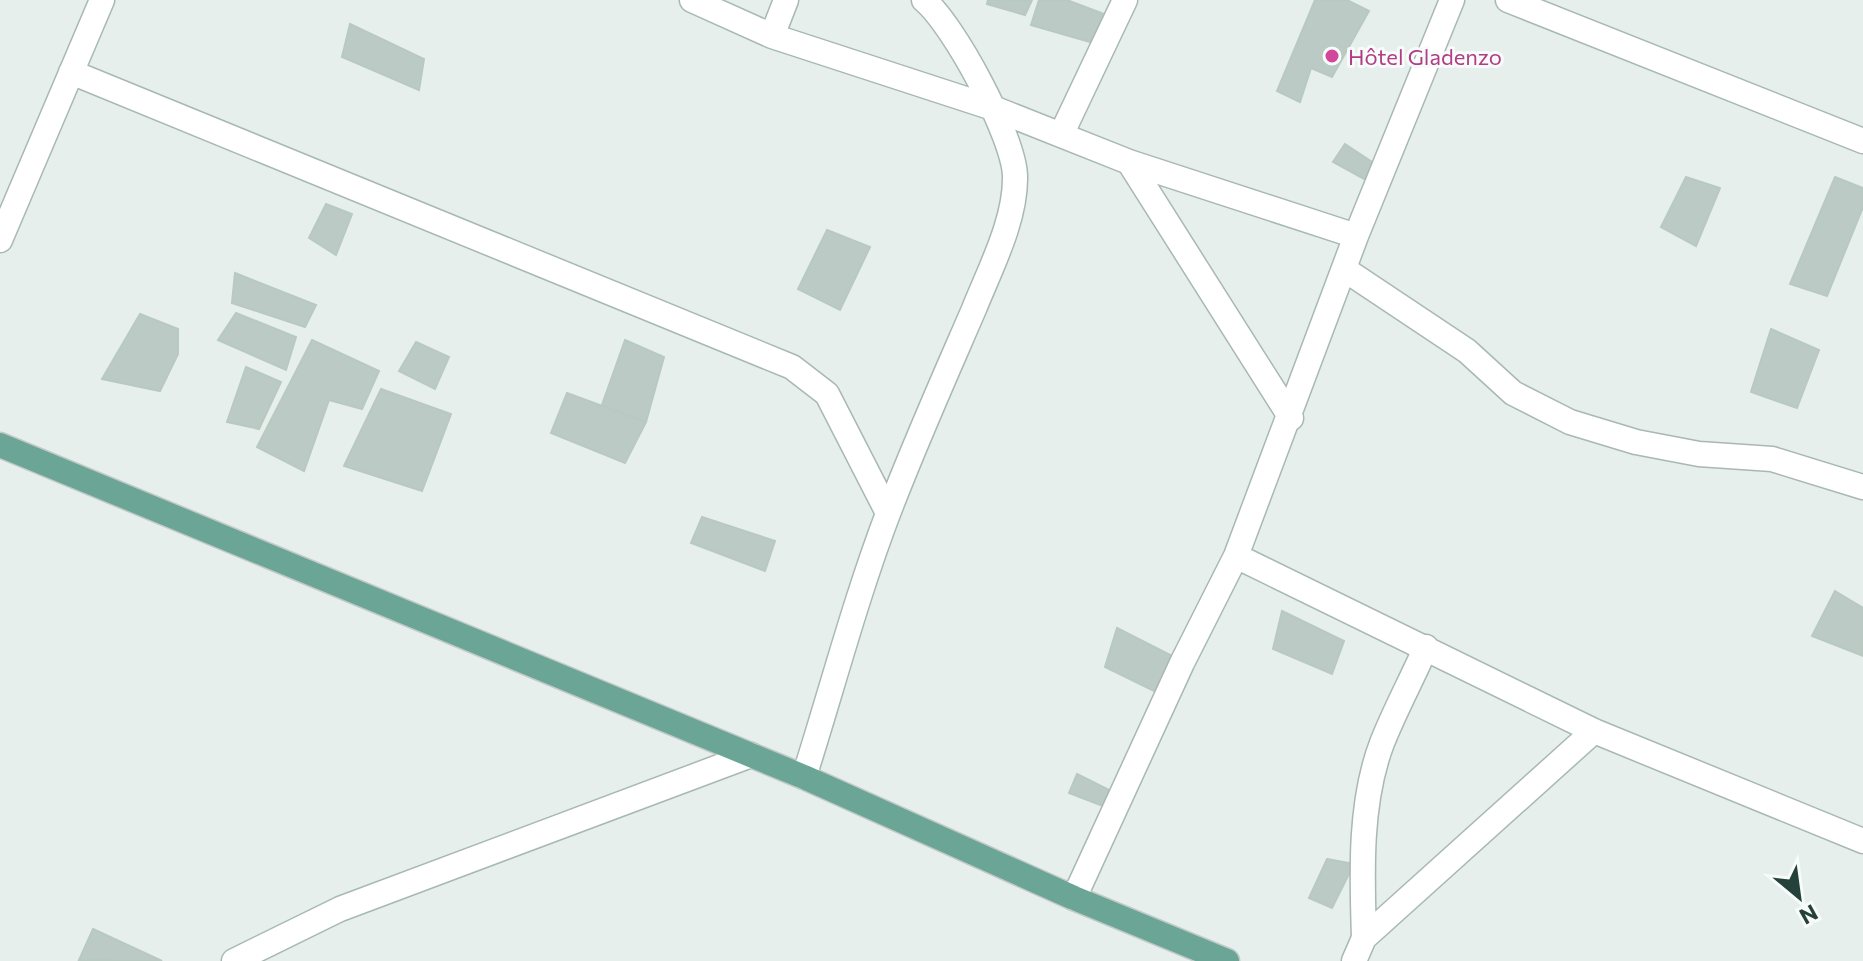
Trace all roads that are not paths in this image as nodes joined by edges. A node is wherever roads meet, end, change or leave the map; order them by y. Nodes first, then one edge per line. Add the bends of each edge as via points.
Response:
1 (102, 0) edge
2 (692, 0) edge
3 (786, 0) edge
4 (924, 0) edge
5 (1125, 0) edge
6 (1452, 0) edge
7 (1508, 0) edge
8 (772, 36) junction
9 (71, 72) junction
10 (993, 108) junction
11 (1061, 135) junction
12 (1863, 141) edge
13 (1129, 162) junction
14 (1356, 236) junction
15 (0, 240) edge
16 (1344, 269) junction
17 (1291, 418) junction
18 (0, 445) edge
19 (1863, 487) edge
20 (888, 513) junction
21 (1236, 556) junction
22 (1426, 647) junction
23 (1594, 731) junction
24 (751, 755) junction
25 (804, 777) junction
26 (1863, 841) edge
27 (1074, 898) junction
28 (1364, 938) junction
29 (234, 961) edge
30 (1227, 961) edge
31 (1354, 961) edge

1 - 9 street
2 - 8 street
3 - 8 street
4 - 10 street via 943,18
5 - 11 street
6 - 14 street
7 - 12 street
8 - 10 street
9 - 15 street
9 - 20 street via 792,367 827,394
10 - 11 street
10 - 20 street via 1015,175 1009,214
11 - 13 street
13 - 14 street
13 - 17 street
14 - 16 street
16 - 17 street
16 - 19 street via 1467,351 1513,393 1570,422 1636,442 1772,459
17 - 21 street
18 - 24 main road
20 - 25 street
21 - 22 street
21 - 27 street
22 - 23 street
22 - 28 street via 1378,758 1365,835
23 - 26 street
23 - 28 street
24 - 25 main road
24 - 29 street via 340,909
25 - 27 main road
27 - 30 main road
28 - 31 street

